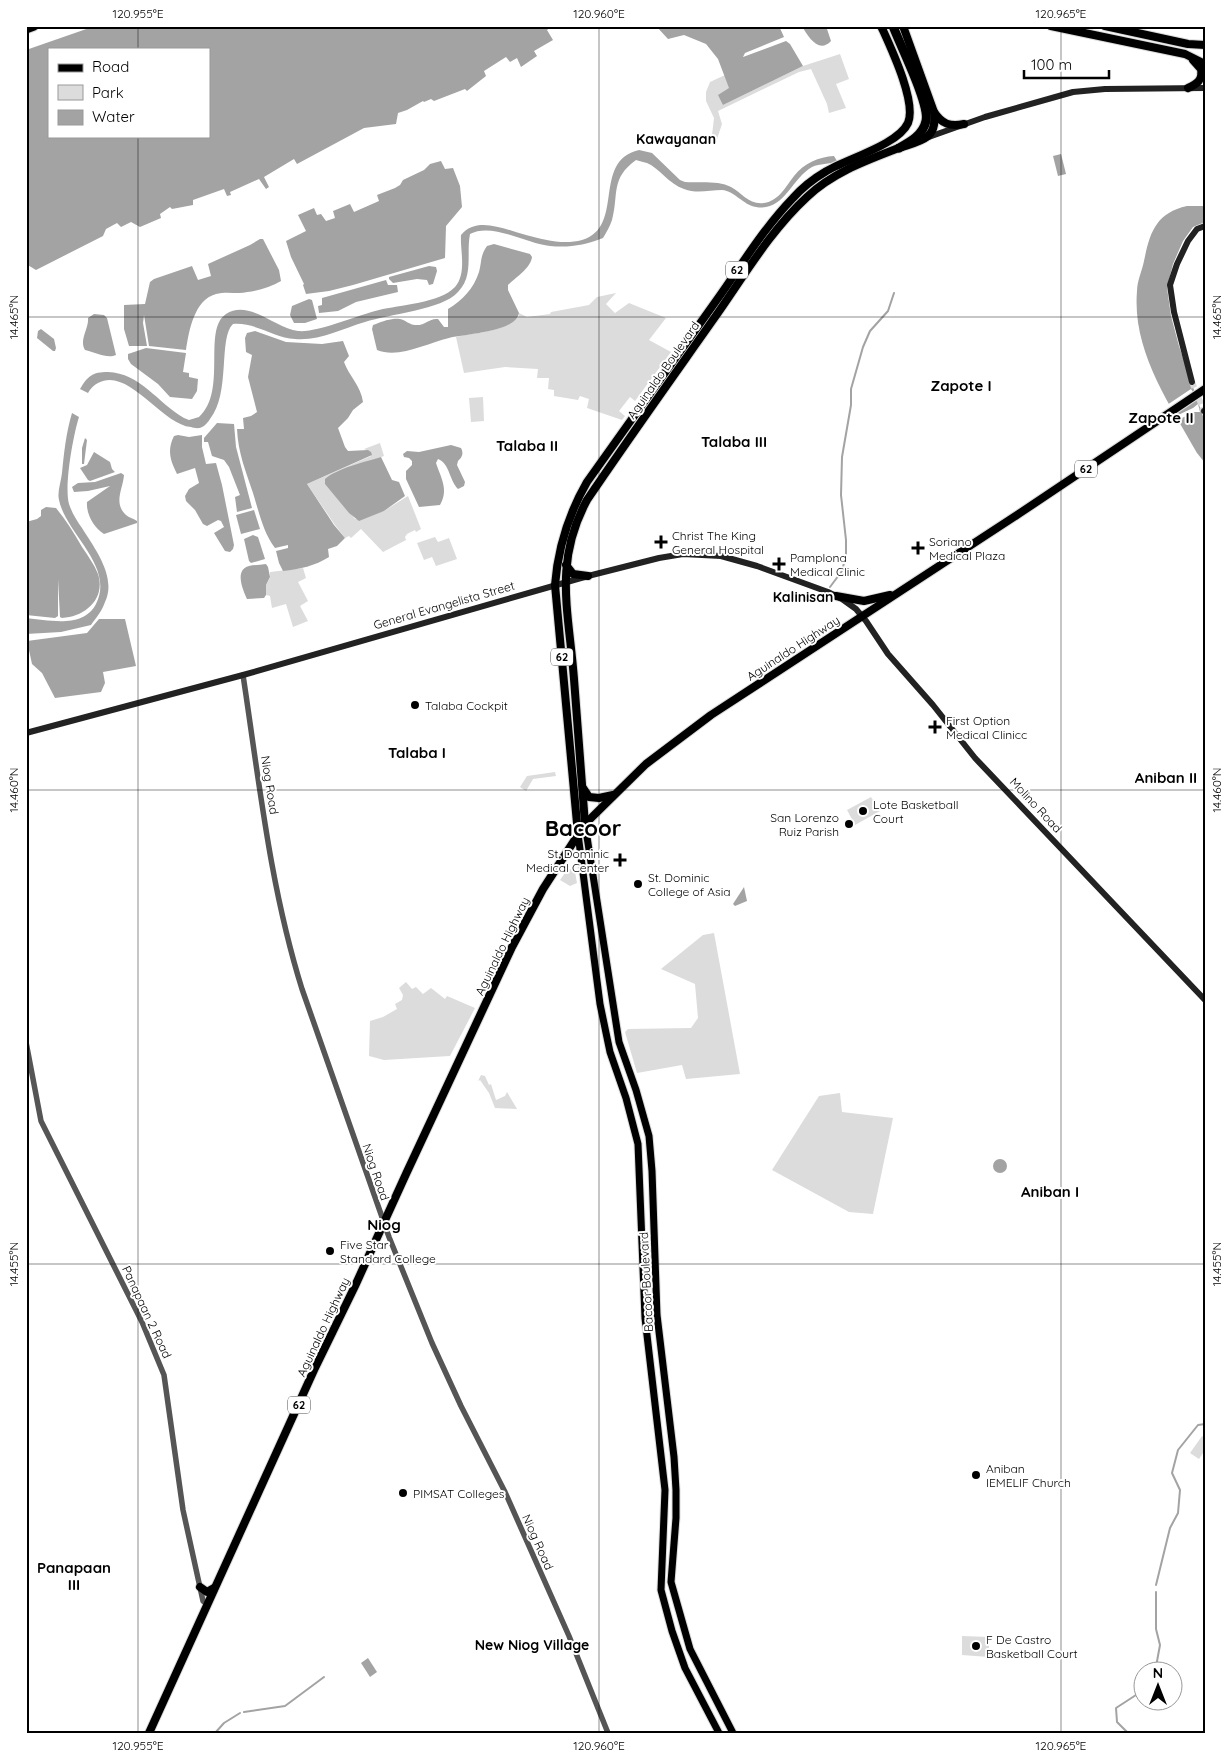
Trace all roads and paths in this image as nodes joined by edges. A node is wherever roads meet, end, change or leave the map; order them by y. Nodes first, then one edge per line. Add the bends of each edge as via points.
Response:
1 (34, 26) edge
2 (881, 26) edge
3 (893, 26) edge
4 (903, 26) edge
5 (1051, 26) edge
6 (1104, 26) edge
7 (1062, 27) edge
8 (26, 29) edge
9 (1188, 44) junction
10 (1205, 45) edge
11 (1205, 51) edge
12 (1186, 54) junction
13 (1205, 59) edge
14 (1205, 64) edge
15 (1188, 88) junction
16 (1205, 88) edge
17 (934, 112) junction
18 (964, 124) junction
19 (925, 138) junction
20 (899, 148) junction
21 (1205, 226) edge
22 (1193, 380) tunnel mouth
23 (1205, 389) edge
24 (566, 565) junction
25 (588, 576) junction
26 (564, 582) junction
27 (556, 585) junction
28 (899, 592) junction
29 (836, 596) junction
30 (863, 616) junction
31 (243, 674) junction
32 (26, 733) edge
33 (582, 785) junction
34 (613, 795) junction
35 (585, 824) junction
36 (578, 834) junction
37 (611, 992) junction
38 (598, 994) junction
39 (1205, 1000) edge
40 (26, 1042) edge
41 (384, 1223) junction
42 (669, 1417) junction
43 (657, 1418) junction
44 (200, 1588) junction
45 (214, 1588) junction
46 (207, 1604) junction
47 (148, 1733) edge
48 (608, 1733) edge
49 (718, 1733) edge
50 (733, 1733) edge

1 - 8 highway
2 - 27 highway, Aguinaldo Boulevard / 62 via 908,98 910,114 905,128 894,139 818,176 764,231 580,495 560,549
3 - 20 highway, 62 via 924,101 926,115 918,134
4 - 17 highway
5 - 7 highway
6 - 9 highway
7 - 12 highway
9 - 10 highway
9 - 11 highway
12 - 13 highway
12 - 14 highway
12 - 15 highway via 1202,72 1198,82
15 - 16 main road
15 - 18 main road via 1084,91
17 - 18 highway via 949,125
17 - 19 highway via 933,128
18 - 19 main road
19 - 20 highway, Aguinaldo Boulevard / 62
20 - 24 highway, Aguinaldo Boulevard / 62 via 830,178 811,192 782,224 587,500 572,533
21 - 22 main road via 1188,241 1170,285
23 - 28 highway, Aguinaldo Highway / 62
24 - 25 highway via 573,574
24 - 26 highway, Aguinaldo Boulevard / 62
25 - 26 main road, General Evangelista Street
25 - 29 main road, General Evangelista Street via 671,555 721,556
26 - 27 main road, General Evangelista Street
26 - 33 highway, Aguinaldo Boulevard / 62
27 - 31 main road, General Evangelista Street
27 - 36 highway, Aguinaldo Boulevard / 62
28 - 29 highway via 864,601
28 - 30 highway, Aguinaldo Highway / 62
29 - 30 main road, General Evangelista Street
30 - 34 highway, Aguinaldo Highway / 62 via 668,746
30 - 39 main road, Molino Road via 888,654 960,741
31 - 32 main road, General Evangelista Street
31 - 41 street, Niog Road via 274,876 294,964
33 - 34 highway via 589,797
33 - 35 highway, Aguinaldo Boulevard / 62
34 - 35 highway, Aguinaldo Highway / 62
35 - 36 highway, Aguinaldo Highway / 62
35 - 37 main road, Bacoor Boulevard
36 - 38 main road, Bacoor Boulevard
36 - 41 highway, Aguinaldo Highway / 62 via 516,939
37 - 38 main road
37 - 42 main road, Bacoor Boulevard via 620,1050 649,1136 657,1315
38 - 43 main road, Bacoor Boulevard via 608,1044 638,1144 644,1297
40 - 44 street, Panapaan 2 Road via 41,1121 142,1322 164,1375 183,1510
41 - 45 highway, Aguinaldo Highway / 62
41 - 48 street, Niog Road via 432,1342 505,1492
42 - 43 main road
42 - 50 main road, Bacoor Boulevard via 676,1490 671,1582 690,1649
43 - 49 main road, Bacoor Boulevard via 665,1490 661,1590 682,1661
44 - 45 highway via 207,1592
44 - 46 street, Panapaan 2 Road
45 - 46 highway, Aguinaldo Highway / 62
46 - 47 highway, Aguinaldo Highway / 62

